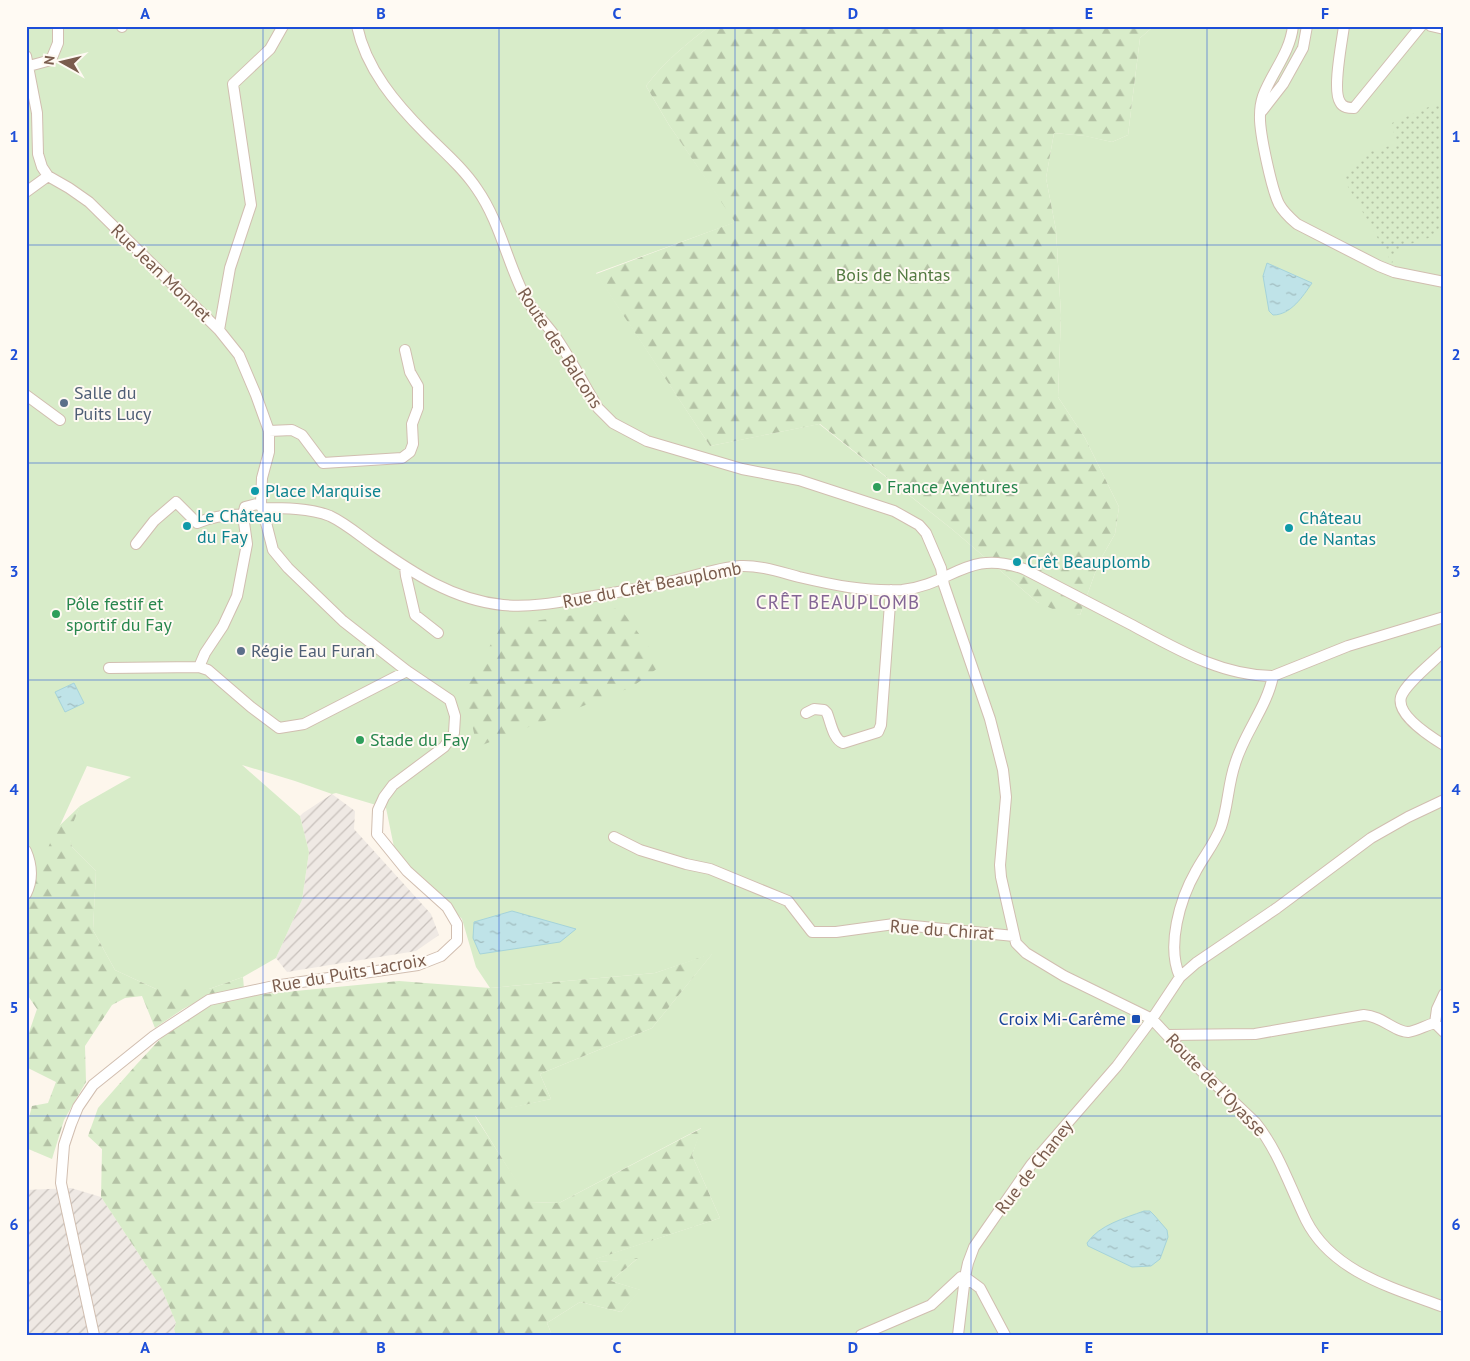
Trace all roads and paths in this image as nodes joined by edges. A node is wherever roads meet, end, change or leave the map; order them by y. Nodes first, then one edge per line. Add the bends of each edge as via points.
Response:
1 (58, 26) edge
2 (283, 26) edge
3 (357, 26) edge
4 (1293, 26) edge
5 (1307, 26) edge
6 (1344, 26) edge
7 (1421, 26) edge
8 (1431, 26) edge
9 (1444, 29) edge
10 (27, 61) edge
11 (1260, 114) junction
12 (48, 176) junction
13 (26, 192) edge
14 (1444, 282) edge
15 (220, 330) junction
16 (405, 350) dead end
17 (26, 395) edge
18 (60, 420) dead end
19 (269, 431) junction
20 (261, 505) junction
21 (243, 515) junction
22 (136, 544) dead end
23 (405, 567) junction
24 (943, 578) junction
25 (891, 590) junction
26 (1444, 617) edge
27 (438, 633) dead end
28 (1444, 651) edge
29 (199, 667) junction
30 (108, 668) dead end
31 (406, 671) junction
32 (1273, 676) junction
33 (806, 713) dead end
34 (1444, 745) edge
35 (1444, 800) edge
36 (614, 837) dead end
37 (26, 851) edge
38 (26, 894) edge
39 (1014, 936) junction
40 (1180, 977) junction
41 (1444, 994) edge
42 (1152, 1019) junction
43 (1435, 1023) junction
44 (1444, 1032) edge
45 (1168, 1035) junction
46 (965, 1277) junction
47 (1444, 1307) edge
48 (94, 1335) edge
49 (861, 1335) edge
50 (958, 1335) edge
51 (1005, 1335) edge

1 - 10 street via 58,43 50,60
2 - 15 street via 270,49 233,84 251,205 230,268
3 - 24 street, Route des Balcons via 365,54 395,102 478,189 496,221 526,298 556,337 593,401 606,417 654,443 799,480 894,511 919,525 926,533
4 - 11 street via 1284,57 1263,97
5 - 11 street via 1303,48 1283,84
6 - 7 street via 1338,95 1346,108 1354,108
8 - 9 street
10 - 12 street via 37,114 38,154
11 - 14 street via 1274,192 1290,218 1379,266
12 - 13 street
12 - 15 street, Rue Jean Monnet via 89,202
15 - 19 street, Rue Jean Monnet via 239,355
16 - 19 street via 410,372 418,386 418,408 412,424 413,444 410,452 402,458 323,463 302,435 292,430
17 - 18 street
19 - 20 street, Rue Jean Monnet
20 - 21 street via 245,507
20 - 23 street, Rue du Crêt Beauplomb via 329,516
20 - 31 street, Rue du Puits Lacroix via 273,550 288,568 343,621
21 - 22 street via 231,514 197,523 176,502 154,521
21 - 29 street via 247,544 237,596
23 - 25 street, Rue du Crêt Beauplomb via 474,601 505,606 550,604 742,566 845,587
23 - 27 street via 415,615
24 - 25 street, Rue du Crêt Beauplomb via 918,587
24 - 32 street, Rue du Crêt Beauplomb via 978,563 1009,563 1209,663 1226,670
24 - 39 street, Route des Balcons via 990,719 1003,770 1006,797 1000,865
25 - 33 street via 878,732 844,744 836,737 824,710 814,709
26 - 32 street, Rue du Crêt Beauplomb via 1348,646
28 - 34 street via 1406,688 1401,706 1410,720
29 - 30 street
29 - 31 street via 208,670 279,728 304,724
31 - 48 street, Rue du Puits Lacroix via 450,700 455,716 454,733 444,747 393,785 378,810 377,834 407,871 447,907 457,924 457,941 442,956 418,965 274,986 209,1000 162,1030 93,1085 78,1107 64,1146 61,1183
32 - 40 street via 1235,764 1221,827 1183,901 1174,946
35 - 40 street, Rue de Chaney via 1371,838 1277,908 1196,962
36 - 39 street, Rue du Chirat via 640,850 710,868 788,901 812,932 894,924
37 - 38 street via 31,864
39 - 42 street, Rue du Chirat via 1019,947 1050,968
40 - 42 street, Rue de Chaney
41 - 43 street via 1437,1008
42 - 45 street, Route de l'Oyasse
42 - 46 street, Rue de Chaney via 1117,1066 1018,1183 974,1247
43 - 44 street
43 - 45 street via 1408,1032 1377,1017 1357,1015 1255,1034
45 - 47 street, Route de l'Oyasse via 1263,1132 1307,1222 1322,1244 1340,1260 1378,1283
46 - 49 street via 961,1276 930,1305
46 - 50 street, Rue de Chaney
46 - 51 street via 980,1288

